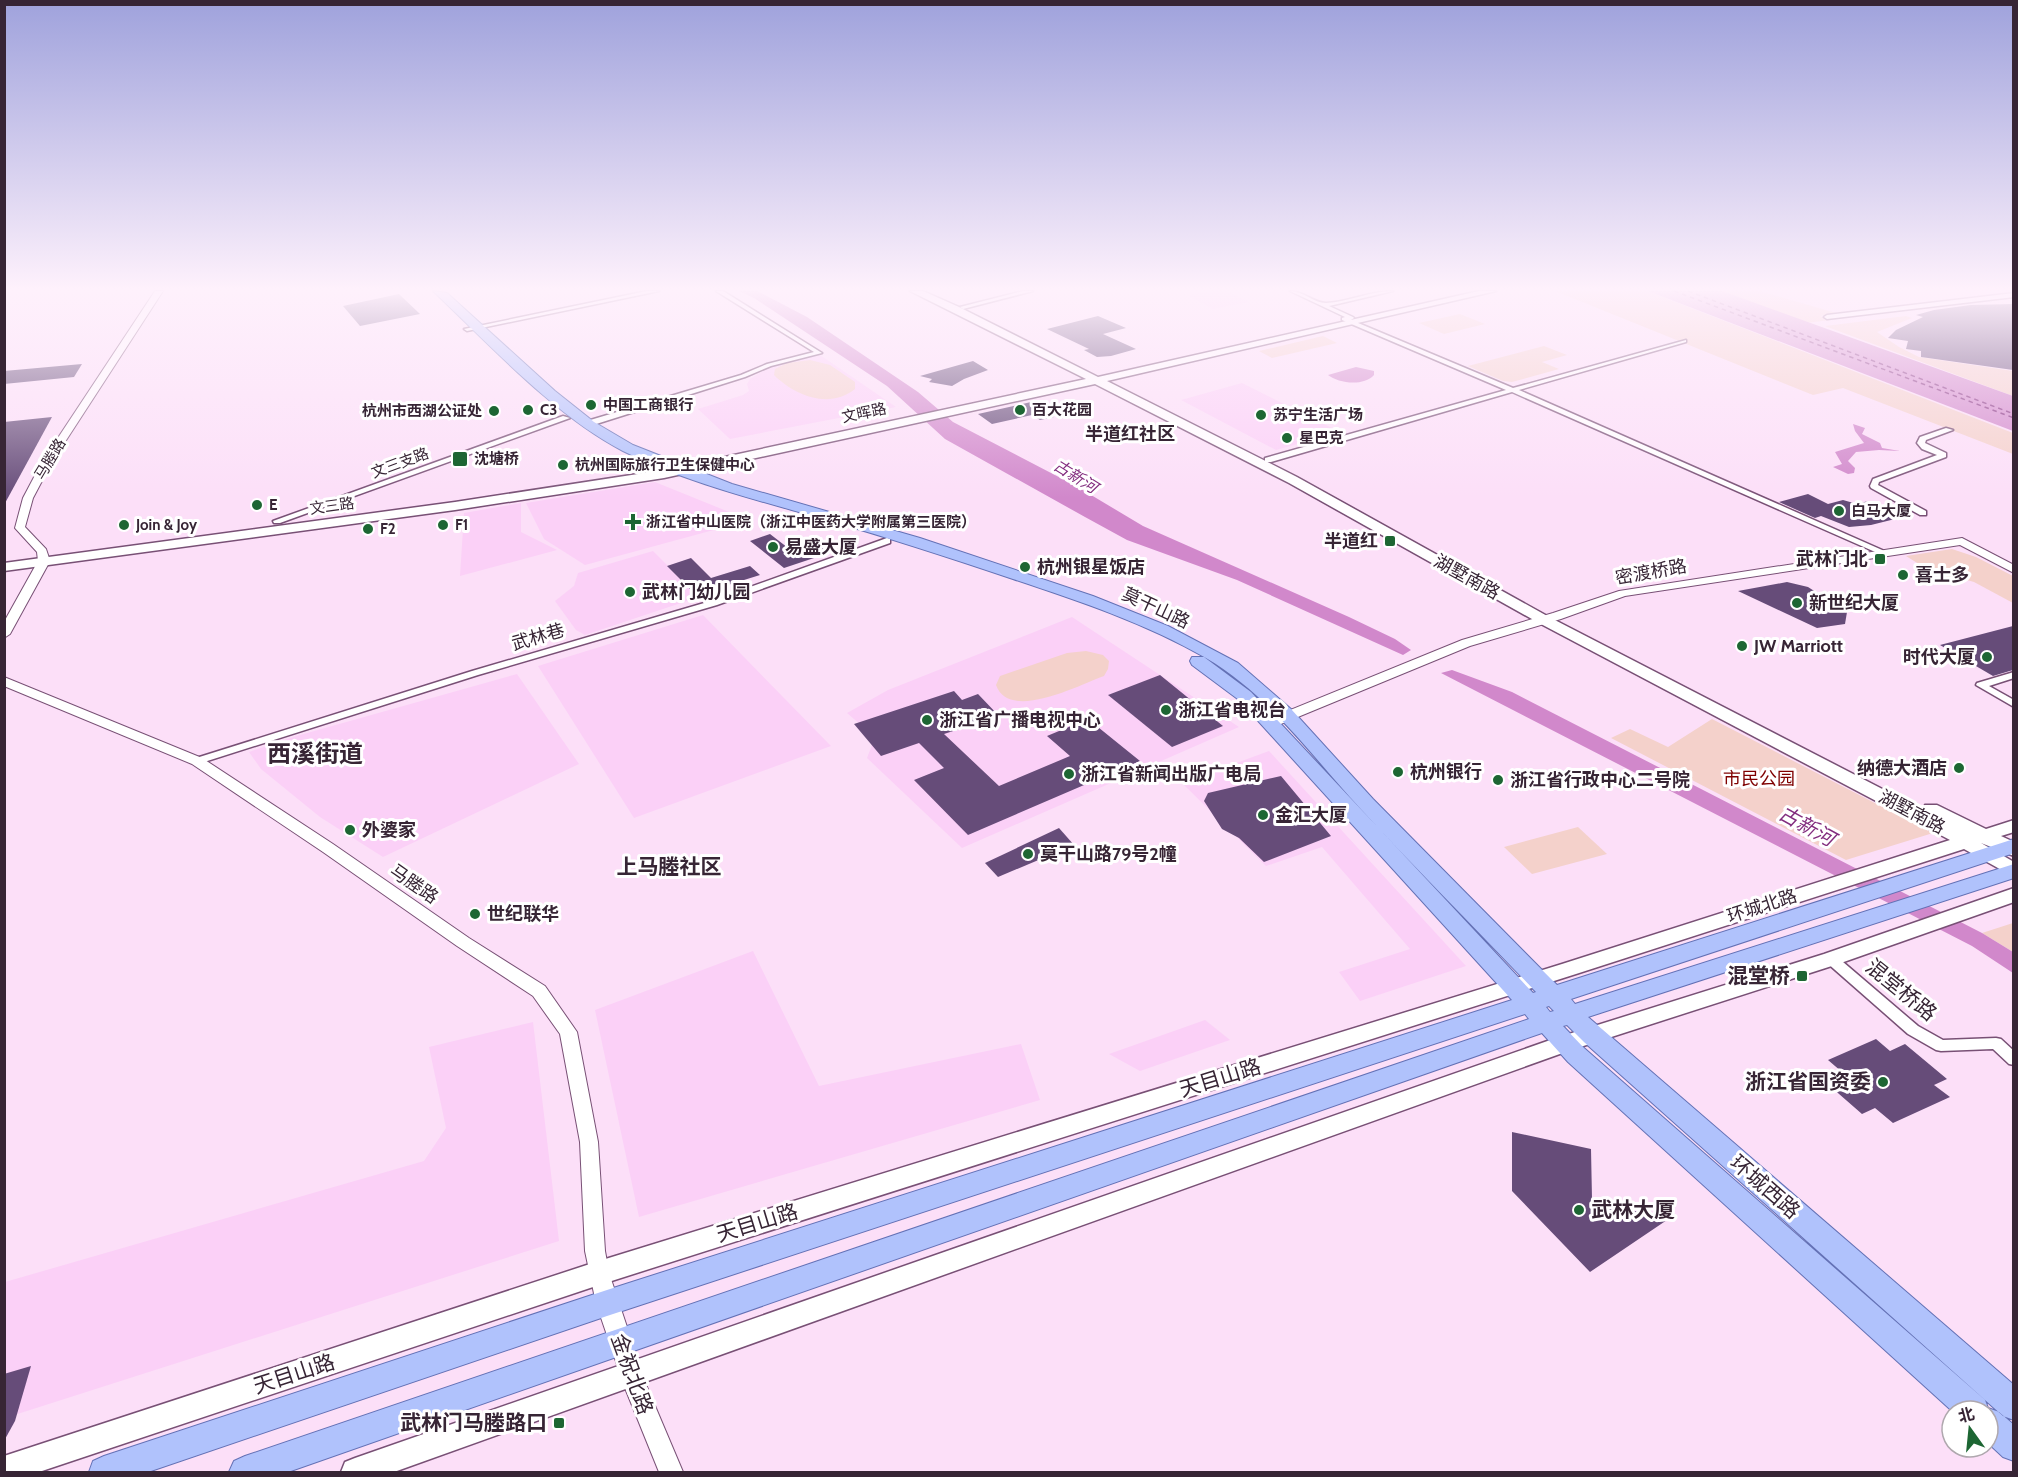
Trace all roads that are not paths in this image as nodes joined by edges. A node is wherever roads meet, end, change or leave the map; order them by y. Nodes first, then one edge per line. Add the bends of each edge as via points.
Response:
1 (114, 360) edge
2 (505, 360) edge
3 (513, 360) edge
4 (790, 360) edge
5 (1062, 360) edge
6 (1064, 360) edge
7 (1172, 360) edge
8 (1442, 360) edge
9 (1618, 360) edge
10 (1097, 377) junction
11 (1512, 390) junction
12 (917, 416) junction
13 (566, 418) junction
14 (590, 423) junction
15 (1949, 430) dead end
16 (1268, 460) junction
17 (647, 468) junction
18 (664, 469) junction
19 (682, 471) junction
20 (1923, 513) dead end
21 (277, 521) junction
22 (887, 541) junction
23 (1885, 553) junction
24 (43, 556) junction
25 (4, 557) edge
26 (4, 567) edge
27 (2013, 570) edge
28 (1550, 618) junction
29 (4, 634) edge
30 (2013, 675) edge
31 (4, 681) edge
32 (2013, 704) edge
33 (1279, 720) junction
34 (197, 761) junction
35 (2013, 826) edge
36 (1964, 841) junction
37 (1987, 844) junction
38 (2012, 848) edge
39 (2013, 871) edge
40 (2013, 896) edge
41 (1831, 959) junction
42 (1530, 970) junction
43 (1520, 996) junction
44 (1554, 996) junction
45 (1571, 1014) junction
46 (1592, 1036) junction
47 (1564, 1044) junction
48 (2013, 1060) edge
49 (599, 1273) junction
50 (607, 1303) junction
51 (621, 1342) junction
52 (633, 1375) junction
53 (1961, 1399) edge
54 (2013, 1405) edge
55 (2000, 1434) edge
56 (2013, 1446) edge
57 (4, 1470) edge
58 (104, 1473) edge
59 (244, 1473) edge
60 (355, 1473) edge
61 (671, 1473) edge

1 - 24 street, 马塍路 via 28,498 20,528
2 - 13 main road, 莫干山路
3 - 14 main road, 莫干山路
4 - 14 street
5 - 10 main road, 湖墅南路
6 - 10 main road, 湖墅南路
7 - 10 main road, 文晖路
8 - 11 street
9 - 11 street
10 - 12 main road, 文晖路
10 - 16 main road, 湖墅南路
10 - 28 main road, 湖墅南路
11 - 16 street
11 - 23 street
12 - 18 main road, 文晖路
12 - 19 main road, 文晖路
13 - 17 main road, 莫干山路 via 611,450
13 - 21 street, 文三支路
14 - 18 main road, 莫干山路
15 - 20 street via 1921,443 1943,455 1876,481 1874,486
16 - 28 main road, 湖墅南路
17 - 18 main road, 莫干山路
17 - 21 main road, 文三路
18 - 19 main road, 莫干山路
18 - 22 main road, 莫干山路
18 - 24 main road, 文三路 via 455,506
19 - 33 main road, 莫干山路 via 775,502 896,535 1089,599 1233,668
21 - 24 main road, 文三路
22 - 33 main road, 莫干山路 via 1076,605 1182,652
22 - 34 street, 武林巷 via 714,603
23 - 27 street, 密渡桥路 via 1962,541
23 - 28 street, 密渡桥路 via 1623,593
24 - 25 main road, 文三路
24 - 26 main road, 文三路
24 - 29 street
28 - 33 street, 密渡桥路 via 1466,643
28 - 36 main road, 湖墅南路
28 - 37 main road, 湖墅南路 via 1812,749
30 - 32 street via 1981,685
31 - 34 street, 马塍路
33 - 42 main road, 莫干山路
33 - 43 main road, 莫干山路
34 - 49 street, 马塍路 via 539,991 568,1032 589,1142
35 - 37 main road, 环城北路
36 - 37 main road, 湖墅南路
36 - 42 main road, 环城北路
37 - 38 main road, 环城北路
37 - 39 main road, 湖墅南路
37 - 44 main road, 环城北路 via 1893,884
39 - 45 main road
40 - 41 main road
41 - 46 main road
41 - 48 street, 混堂桥路 via 1913,1030 1941,1046 1996,1043
42 - 43 main road, 环城北路
42 - 44 main road, 环城西路
43 - 44 main road, 环城北路
43 - 45 main road
43 - 47 main road, 环城西路
43 - 49 main road, 天目山路
43 - 50 main road, 天目山路
43 - 51 main road
44 - 45 main road, 环城西路
45 - 46 main road, 环城西路
46 - 47 main road
46 - 54 main road, 环城西路
47 - 52 main road
47 - 53 main road, 环城西路
49 - 50 street, 金祝北路
49 - 57 main road, 天目山路
50 - 51 street, 金祝北路
50 - 58 main road, 天目山路
51 - 52 street, 金祝北路
51 - 59 main road
52 - 60 main road
52 - 61 street, 金祝北路
55 - 56 main road

